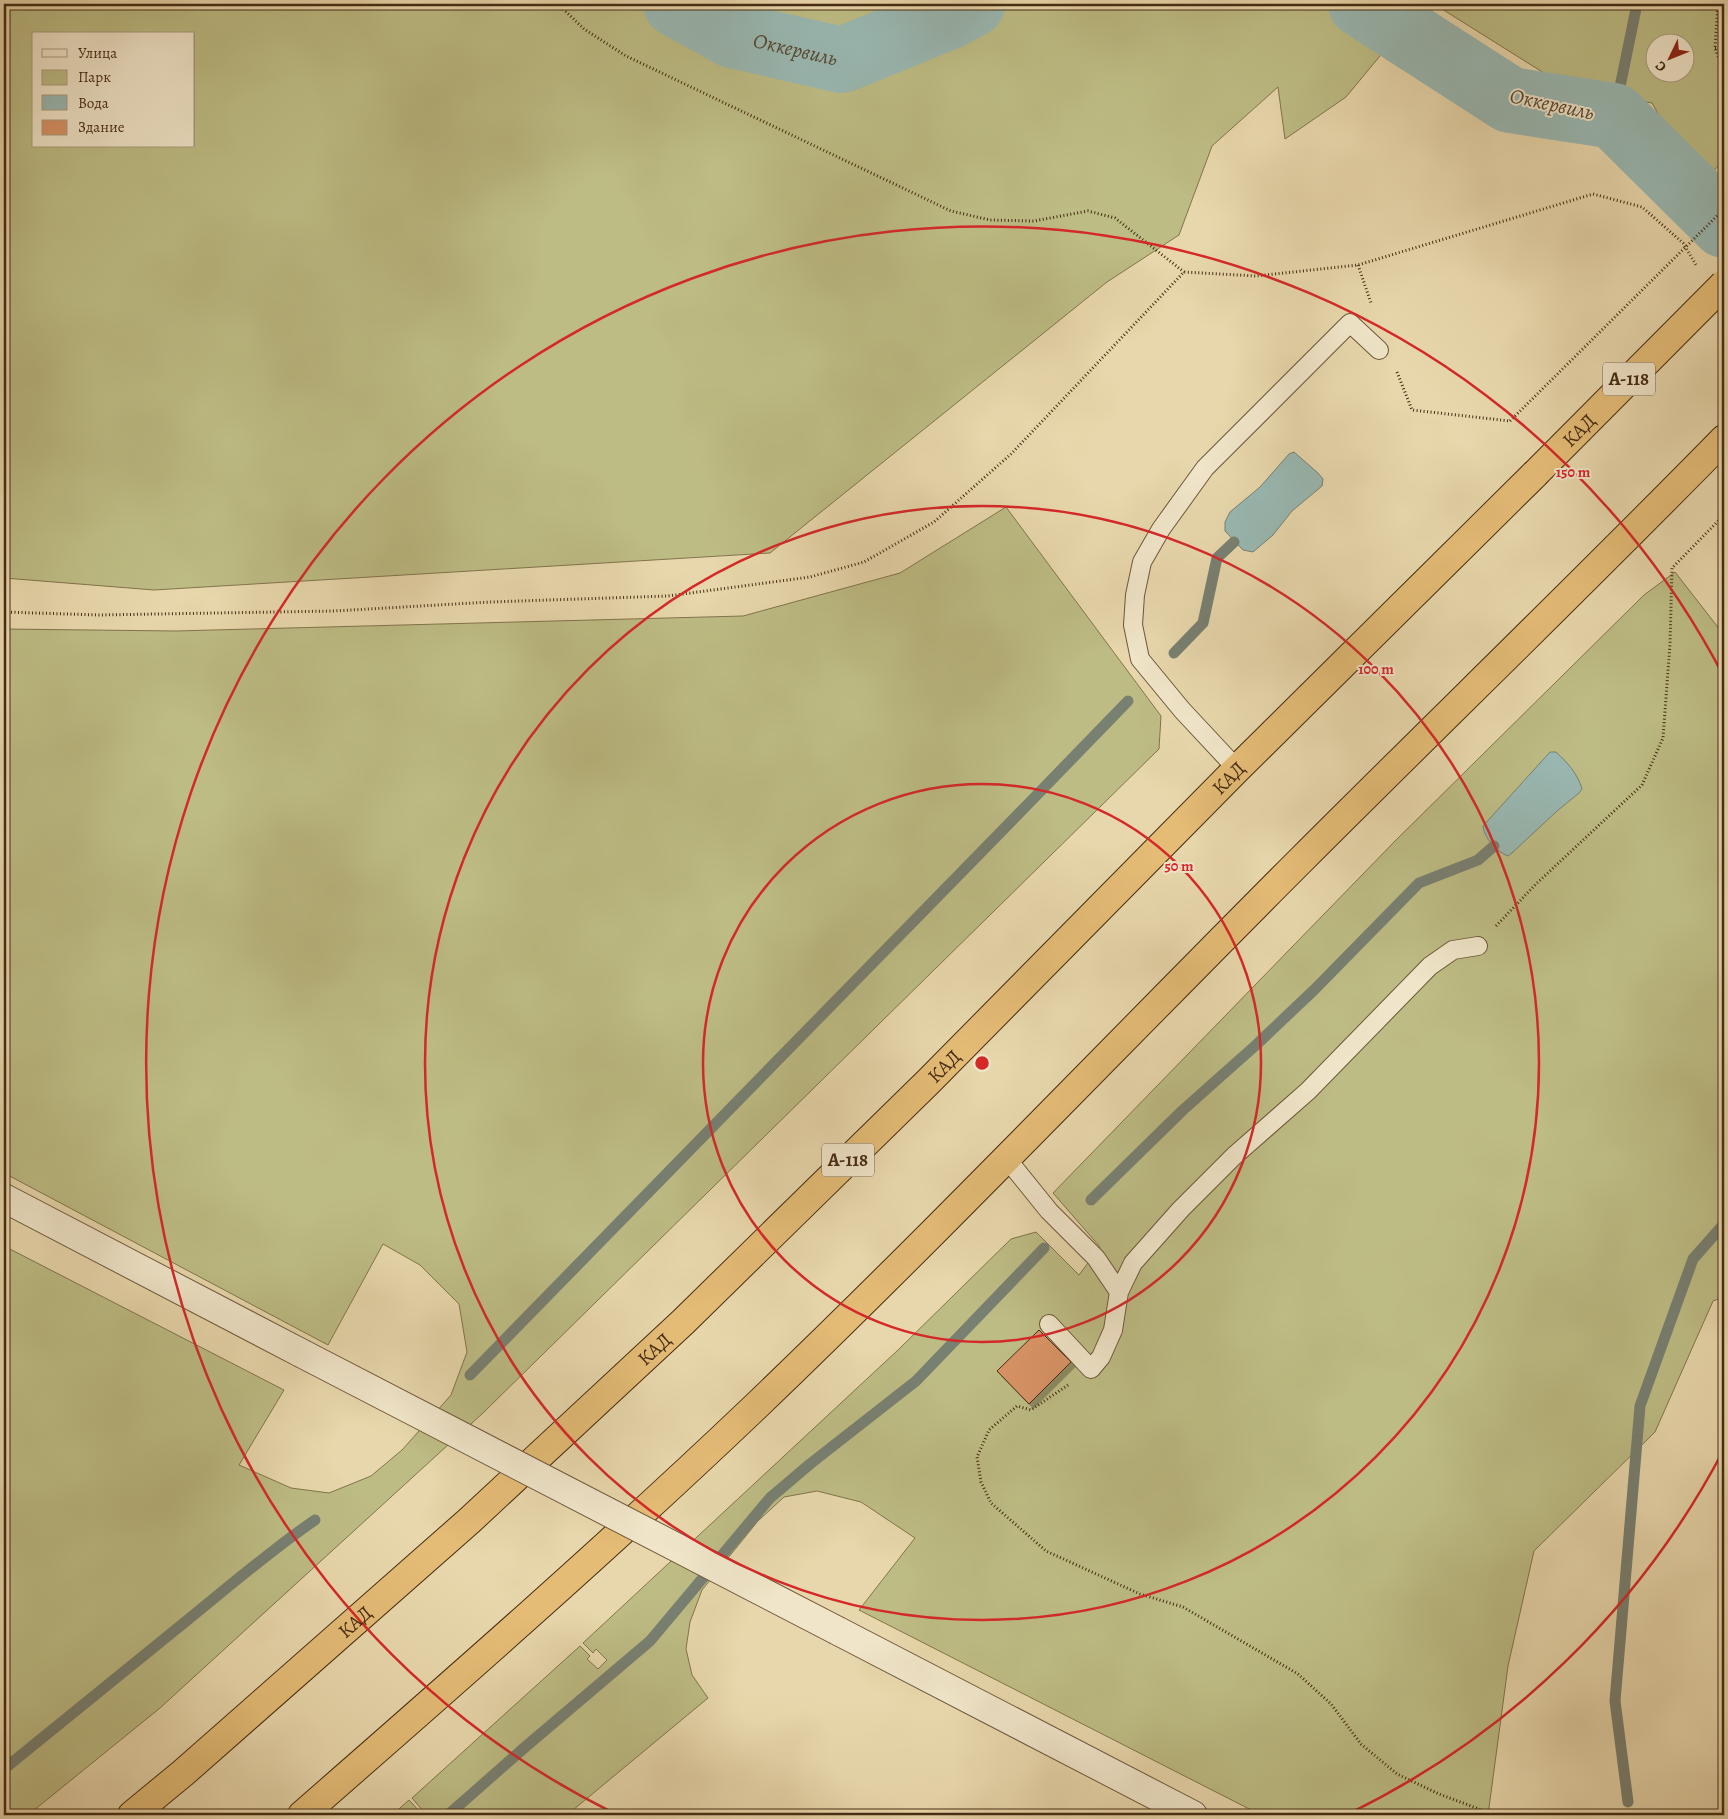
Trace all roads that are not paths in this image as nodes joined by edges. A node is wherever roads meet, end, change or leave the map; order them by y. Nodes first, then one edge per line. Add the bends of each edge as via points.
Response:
1 (1724, 284) edge
2 (1379, 350) dead end
3 (1724, 439) edge
4 (1237, 769) junction
5 (1478, 946) road end
6 (1007, 1159) junction
7 (4, 1198) edge
8 (1119, 1292) junction
9 (1050, 1324) dead end
10 (132, 1815) edge
11 (302, 1815) edge
12 (1194, 1815) edge

1 - 4 highway, КАД / А-118, bridge
2 - 4 lane via 1350,323 1205,468 1161,529 1142,562 1133,625 1140,659
3 - 6 highway
4 - 10 highway, КАД / А-118 via 929,1081 683,1322 469,1521
5 - 8 lane via 1453,950 1430,966 1308,1091 1234,1156 1181,1209 1133,1263
6 - 8 lane via 1049,1211 1096,1258
6 - 11 highway via 753,1409 539,1608
7 - 12 street, bridge
8 - 9 lane via 1113,1330 1091,1369

